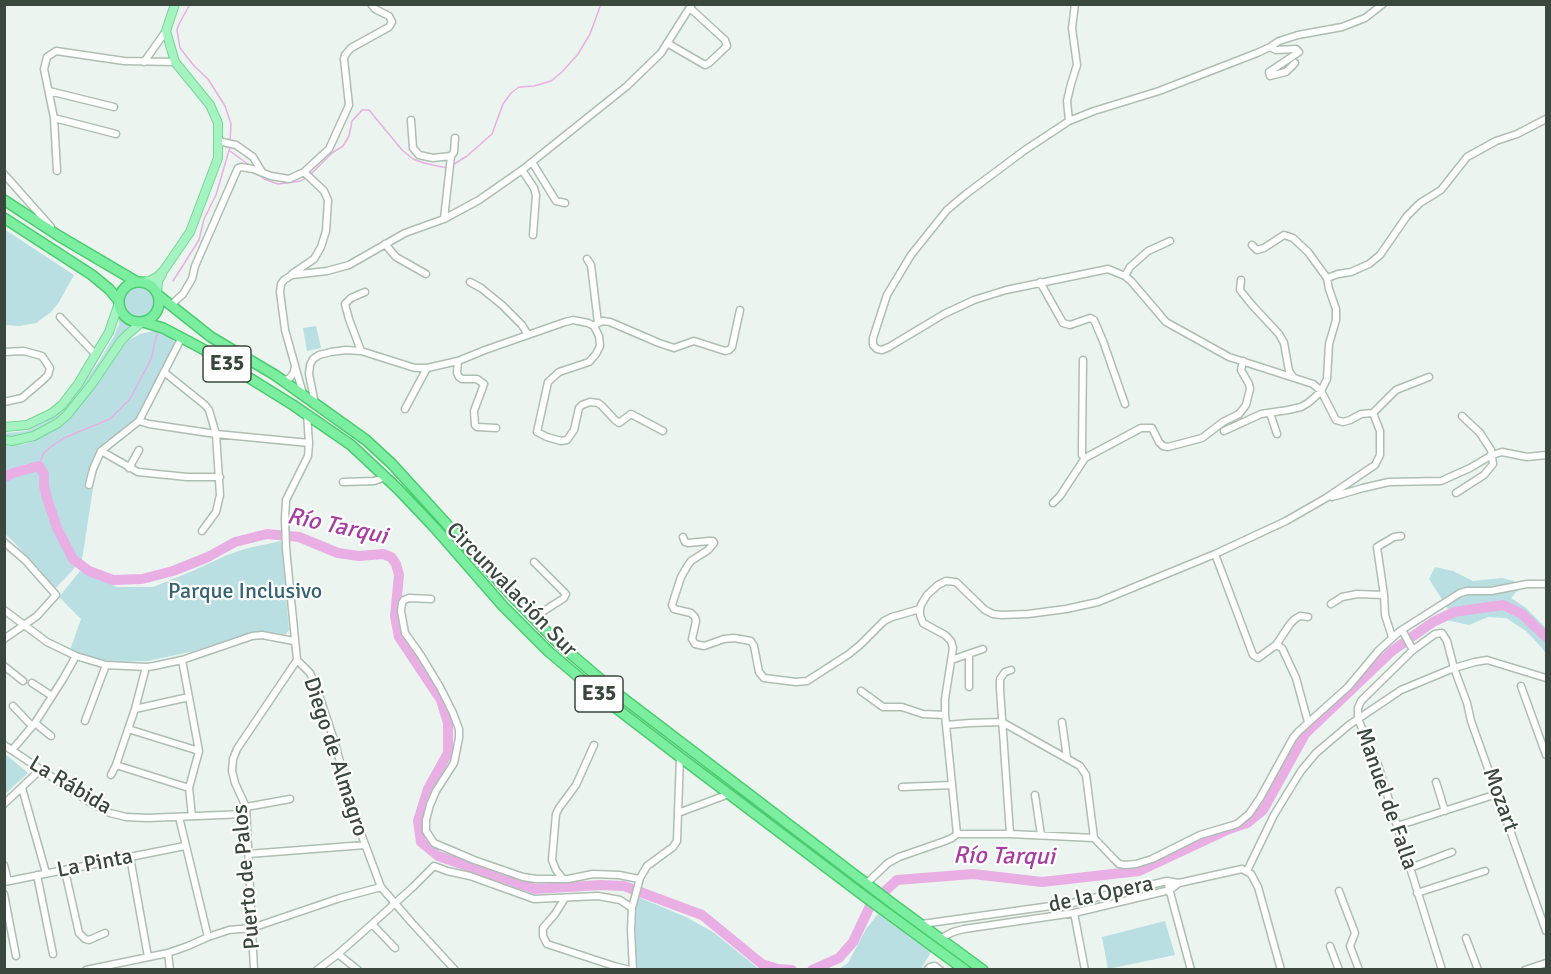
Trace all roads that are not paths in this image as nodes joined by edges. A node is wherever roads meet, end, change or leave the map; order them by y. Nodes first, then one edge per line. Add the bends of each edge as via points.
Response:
1 (175, 4) edge
2 (370, 4) edge
3 (1075, 4) edge
4 (1383, 4) edge
5 (691, 6) edge
6 (166, 31) junction
7 (667, 43) junction
8 (1270, 47) junction
9 (144, 62) junction
10 (175, 62) junction
11 (1295, 63) dead end
12 (49, 91) junction
13 (114, 107) dead end
14 (54, 118) junction
15 (1546, 119) edge
16 (411, 120) dead end
17 (1069, 121) junction
18 (116, 134) dead end
19 (455, 138) dead end
20 (221, 142) junction
21 (452, 156) junction
22 (532, 162) junction
23 (522, 170) junction
24 (57, 171) dead end
25 (262, 172) junction
26 (305, 173) junction
27 (4, 174) edge
28 (4, 200) edge
29 (565, 203) dead end
30 (4, 218) edge
31 (444, 219) junction
32 (533, 235) dead end
33 (59, 236) junction
34 (1170, 241) dead end
35 (385, 244) junction
36 (1252, 245) dead end
37 (587, 259) dead end
38 (164, 270) junction
39 (292, 274) junction
40 (426, 274) dead end
41 (1125, 276) junction
42 (1327, 278) junction
43 (1241, 280) dead end
44 (138, 282) junction
45 (470, 282) dead end
46 (1040, 282) junction
47 (365, 292) dead end
48 (158, 294) junction
49 (119, 302) junction
50 (171, 305) junction
51 (740, 310) dead end
52 (60, 317) dead end
53 (142, 322) junction
54 (596, 324) junction
55 (528, 335) junction
56 (182, 337) junction
57 (362, 351) junction
58 (4, 352) edge
59 (96, 355) junction
60 (1083, 360) dead end
61 (458, 361) junction
62 (1243, 361) junction
63 (295, 365) junction
64 (427, 368) junction
65 (164, 372) junction
66 (274, 375) junction
67 (1429, 377) dead end
68 (1293, 378) junction
69 (1321, 391) junction
70 (304, 396) junction
71 (4, 402) edge
72 (1125, 404) dead end
73 (315, 405) junction
74 (405, 409) dead end
75 (1270, 413) junction
76 (307, 414) junction
77 (1373, 414) junction
78 (1462, 416) dead end
79 (139, 421) junction
80 (4, 427) edge
81 (496, 428) dead end
82 (663, 431) dead end
83 (1224, 431) dead end
84 (216, 434) junction
85 (1277, 434) dead end
86 (4, 440) edge
87 (309, 443) junction
88 (139, 450) dead end
89 (101, 451) junction
90 (1492, 454) junction
91 (1546, 455) edge
92 (1085, 458) junction
93 (129, 468) junction
94 (220, 477) junction
95 (386, 477) junction
96 (343, 482) dead end
97 (89, 485) dead end
98 (1456, 493) dead end
99 (1326, 498) junction
100 (1053, 503) dead end
101 (202, 531) dead end
102 (1401, 536) dead end
103 (683, 537) dead end
104 (4, 542) edge
105 (1215, 554) junction
106 (534, 562) dead end
107 (1546, 584) edge
108 (1384, 595) junction
109 (432, 599) dead end
110 (1331, 604) dead end
111 (920, 609) junction
112 (4, 610) edge
113 (1308, 617) dead end
114 (533, 618) junction
115 (24, 626) junction
116 (1403, 632) junction
117 (1392, 637) junction
118 (4, 639) edge
119 (294, 641) junction
120 (1276, 645) junction
121 (1413, 648) junction
122 (983, 649) dead end
123 (969, 654) junction
124 (76, 656) junction
125 (182, 660) junction
126 (297, 660) junction
127 (951, 660) junction
128 (106, 665) junction
129 (4, 666) edge
130 (146, 667) junction
131 (1454, 668) junction
132 (1011, 670) dead end
133 (1546, 678) edge
134 (23, 681) dead end
135 (32, 683) dead end
136 (1521, 686) dead end
137 (969, 687) dead end
138 (861, 691) dead end
139 (52, 696) junction
140 (189, 697) junction
141 (13, 706) dead end
142 (135, 709) junction
143 (945, 715) junction
144 (1359, 719) junction
145 (85, 721) dead end
146 (1002, 722) junction
147 (1062, 722) dead end
148 (1308, 722) junction
149 (34, 724) junction
150 (946, 725) junction
151 (128, 729) junction
152 (51, 736) dead end
153 (4, 745) edge
154 (594, 745) dead end
155 (12, 750) junction
156 (199, 751) junction
157 (1546, 755) edge
158 (680, 757) junction
159 (1067, 758) junction
160 (117, 765) junction
161 (40, 770) junction
162 (111, 775) dead end
163 (1436, 782) dead end
164 (952, 785) junction
165 (22, 788) junction
166 (189, 788) junction
167 (902, 788) dead end
168 (729, 794) junction
169 (1497, 794) junction
170 (1035, 795) dead end
171 (290, 800) dead end
172 (4, 804) edge
173 (246, 811) junction
174 (1445, 811) junction
175 (678, 813) junction
176 (192, 816) junction
177 (179, 817) junction
178 (1397, 826) junction
179 (957, 834) junction
180 (1010, 834) junction
181 (1041, 835) junction
182 (1094, 838) junction
183 (365, 845) junction
184 (185, 846) junction
185 (1452, 852) dead end
186 (248, 854) junction
187 (130, 857) junction
188 (4, 865) edge
189 (1410, 868) junction
190 (66, 871) junction
191 (1247, 871) junction
192 (1485, 871) dead end
193 (46, 873) junction
194 (37, 875) junction
195 (563, 879) junction
196 (1167, 881) junction
197 (6, 882) edge
198 (638, 883) junction
199 (1179, 883) junction
200 (868, 885) junction
201 (381, 887) junction
202 (1170, 890) junction
203 (1339, 891) dead end
204 (1418, 893) junction
205 (4, 894) edge
206 (566, 898) junction
207 (395, 903) junction
208 (632, 908) junction
209 (1074, 913) junction
210 (372, 924) junction
211 (921, 925) junction
212 (252, 928) junction
213 (1546, 931) edge
214 (105, 933) dead end
215 (208, 937) junction
216 (940, 938) junction
217 (1466, 938) dead end
218 (931, 945) junction
219 (1330, 946) dead end
220 (395, 948) dead end
221 (168, 953) junction
222 (53, 954) dead end
223 (338, 954) junction
224 (16, 956) dead end
225 (148, 957) junction
226 (1546, 963) edge
227 (112, 967) edge
228 (86, 969) edge
229 (170, 969) edge
230 (254, 969) edge
231 (317, 969) edge
232 (358, 969) edge
233 (455, 969) edge
234 (631, 969) edge
235 (927, 969) edge
236 (940, 969) edge
237 (965, 969) edge
238 (983, 969) edge
239 (1085, 969) edge
240 (1191, 969) edge
241 (1281, 969) edge
242 (1339, 969) edge
243 (1359, 969) edge
244 (1442, 969) edge
245 (1478, 969) edge
246 (1525, 969) edge

1 - 6 main road
2 - 26 street via 389,16 392,23 345,55 349,105 329,149
3 - 17 street via 1072,28 1077,65 1067,101
4 - 8 street via 1365,18 1342,27 1298,35
5 - 7 street
5 - 7 street via 727,46 705,64
6 - 9 street
6 - 10 main road
7 - 22 street via 627,86
8 - 11 street via 1299,52 1270,75 1286,72
8 - 17 street
9 - 10 street
9 - 12 street via 56,51 45,63
10 - 20 main road via 210,105
12 - 13 street
12 - 14 street
14 - 18 street
14 - 24 street
15 - 42 street via 1467,158 1441,190 1407,216 1380,255 1351,272
16 - 21 street via 415,152 424,157
17 - 46 street via 947,210 911,255 887,295 873,345 882,350 974,300
19 - 21 street
20 - 25 street via 236,145 253,157
20 - 38 main road via 194,224
21 - 31 street
22 - 23 street
22 - 29 street via 556,201
23 - 31 street
23 - 32 street via 536,195
25 - 26 street via 289,179
25 - 50 street via 237,168 192,279
26 - 39 street via 328,200 326,231 314,260
27 - 33 street
28 - 33 highway, Circunvalación Sur / E35
30 - 49 highway, Circunvalación Sur / E35 via 92,275
31 - 35 street
33 - 44 highway, Circunvalación Sur / E35
34 - 41 street via 1149,251
35 - 39 street via 349,265
35 - 40 street via 396,257
36 - 42 street via 1257,250 1284,235 1293,238
37 - 54 street via 591,265
38 - 44 main road via 157,277
38 - 48 main road via 158,281
39 - 63 street via 281,284 280,292
41 - 46 street via 1107,270
41 - 62 street via 1166,322
42 - 69 street via 1336,320 1329,344 1327,379
43 - 68 street via 1240,290 1280,334
44 - 48 highway, Circunvalación Sur / E35 via 150,285
44 - 49 highway via 126,287
45 - 55 street via 502,305
46 - 72 street via 1063,323 1094,320
47 - 57 street via 345,304
48 - 50 highway, Circunvalación Sur / E35
48 - 53 highway via 157,312
49 - 53 highway, Circunvalación Sur / E35 via 125,316
49 - 59 main road
50 - 66 highway, Circunvalación Sur / E35 via 211,337
51 - 54 street via 732,347 725,351 694,341 674,348 610,322
52 - 59 street
53 - 56 highway, Circunvalación Sur / E35
53 - 86 main road via 121,341 92,384 58,423 34,436
54 - 55 street via 573,320
54 - 82 street via 600,346 596,354 589,362 558,372 548,382 537,432 567,440 574,430 579,408 590,402 598,403 619,423 631,414
55 - 61 street
56 - 65 street
56 - 76 highway, Circunvalación Sur / E35
57 - 64 street via 415,368
57 - 73 street via 331,352 313,359 309,374
58 - 71 street via 24,351 42,356 50,368 48,375 22,398
59 - 80 main road via 78,384 52,413 27,425
60 - 92 street
61 - 64 street
61 - 81 street via 459,377 484,384 474,411 475,425
62 - 68 street
62 - 92 street via 1241,370 1250,389 1246,405 1207,435 1168,447 1159,442 1152,428 1141,428
63 - 66 street via 287,379
63 - 70 street
64 - 74 street
65 - 79 street
65 - 84 street via 205,405
66 - 70 highway, Circunvalación Sur / E35
67 - 77 street via 1396,390
68 - 69 street
69 - 75 street via 1301,407
69 - 77 street via 1336,420
70 - 73 highway, Circunvalación Sur / E35
73 - 114 highway, Circunvalación Sur / E35 via 366,440 392,464
75 - 83 street
75 - 85 street
76 - 87 street, Diego de Almagro
76 - 95 highway, Circunvalación Sur / E35 via 351,445
77 - 99 street via 1380,431 1380,455 1375,465
78 - 90 street via 1480,433
79 - 84 street
79 - 89 street
84 - 87 street
84 - 94 street
87 - 119 street, Diego de Almagro via 308,456 286,500
88 - 93 street
89 - 93 street
89 - 97 street
90 - 91 street
90 - 98 street via 1491,468
90 - 99 street via 1441,481 1389,482
92 - 100 street
93 - 94 street via 148,474
94 - 101 street via 216,512
95 - 96 street
95 - 158 highway, Circunvalación Sur / E35 via 548,651
99 - 105 street
102 - 108 street via 1377,547
103 - 111 street via 688,543 714,543 691,561 681,577 674,609 695,617 695,644 704,646 734,638 751,641 764,678 807,681 849,654 885,621
104 - 115 street via 56,595
105 - 111 street via 1098,602 1066,609 993,614 956,582 946,581 927,595
105 - 120 street via 1253,655 1258,658
106 - 114 street via 566,594
107 - 116 street via 1460,593
108 - 110 street via 1357,594
108 - 117 street
109 - 195 street via 404,600 402,621 405,633 453,713 459,738 454,763 430,805 426,831 434,843 494,867 523,877
111 - 127 street via 923,623 951,641
112 - 115 street
113 - 120 street via 1295,619
114 - 200 highway, Circunvalación Sur / E35 via 619,695
115 - 118 street
115 - 124 street
116 - 117 street
116 - 121 street
117 - 148 street via 1348,687
119 - 125 street via 252,636
119 - 126 street, Diego de Almagro
120 - 148 street via 1292,666
121 - 131 street, Manuel de Falla via 1442,633
121 - 144 street, Manuel de Falla via 1361,701
122 - 123 street
123 - 127 street
123 - 137 street
124 - 128 street
124 - 139 street
125 - 130 street
125 - 140 street
126 - 173 street, Puerto de Palos via 233,759 232,771
126 - 183 street, Diego de Almagro via 316,686
127 - 143 street
128 - 130 street
128 - 145 street
129 - 134 street
130 - 142 street
131 - 133 street via 1487,660
131 - 144 street via 1401,690
131 - 169 street, Mozart
132 - 146 street via 1000,679
135 - 139 street
136 - 157 street
138 - 143 street via 883,707
139 - 149 street
140 - 142 street
140 - 156 street
141 - 149 street
142 - 151 street
143 - 150 street
144 - 178 street, Manuel de Falla
144 - 191 street via 1332,738 1301,771
146 - 150 street
146 - 159 street
146 - 180 street
147 - 159 street
148 - 182 street via 1293,738 1249,814 1237,824 1200,835 1136,864 1119,864
149 - 152 street
149 - 155 street
150 - 164 street
151 - 156 street
151 - 160 street
153 - 155 street, La Rábida
154 - 195 street via 576,785 556,814 552,860
155 - 161 street, La Rábida
156 - 166 street
158 - 168 highway, Circunvalación Sur / E35
158 - 175 street
159 - 182 street via 1086,775
160 - 162 street
160 - 166 street
161 - 165 street
161 - 177 street, La Rábida via 110,813 126,817
163 - 174 street
164 - 167 street
164 - 179 street
165 - 172 street
165 - 193 street
166 - 176 street
168 - 175 street
168 - 218 highway, Circunvalación Sur / E35
169 - 174 street
169 - 213 street, Mozart
170 - 181 street
171 - 173 street, La Rábida
173 - 176 street, La Rábida
173 - 186 street, Puerto de Palos
174 - 178 street
175 - 198 street via 677,841 647,866
176 - 177 street, La Rábida
177 - 184 street
178 - 189 street, Manuel de Falla
179 - 180 street
179 - 200 street via 899,856
180 - 181 street
181 - 182 street
183 - 186 street
183 - 201 street, Diego de Almagro
184 - 187 street, La Pinta
184 - 215 street
185 - 189 street
186 - 212 street, Puerto de Palos
187 - 190 street, La Pinta
187 - 225 street
188 - 197 street
189 - 204 street, Manuel de Falla
190 - 193 street, La Pinta
190 - 214 street via 82,938
191 - 199 street
191 - 241 street via 1258,887
192 - 204 street
193 - 194 street, La Pinta
194 - 197 street, La Pinta
194 - 222 street
195 - 198 street via 619,875
196 - 199 street, de la Opera
196 - 202 street
196 - 211 street, de la Opera via 1072,903
198 - 208 street
199 - 202 street, de la Opera
200 - 211 highway, Circunvalación Sur / E35
201 - 207 street, Diego de Almagro
201 - 212 street
202 - 209 street, de la Opera
202 - 240 street
203 - 243 street via 1355,933 1350,946
204 - 244 street, Manuel de Falla
205 - 224 street
206 - 207 street via 524,897 434,866
206 - 208 street via 598,896 620,900
206 - 234 street via 543,928 547,945
207 - 210 street
207 - 233 street, Diego de Almagro
208 - 234 street
209 - 216 street, de la Opera via 964,929
209 - 239 street
210 - 220 street
210 - 223 street
211 - 216 highway, Circunvalación Sur / E35
212 - 215 street
212 - 230 street, Puerto de Palos
215 - 221 street
216 - 218 street, de la Opera
216 - 238 highway, Circunvalación Sur / E35
217 - 245 street
218 - 237 highway, Circunvalación Sur / E35
219 - 242 street
221 - 225 street
221 - 229 street
223 - 231 street
223 - 232 street
225 - 227 street
226 - 246 street
227 - 228 street
235 - 236 street

